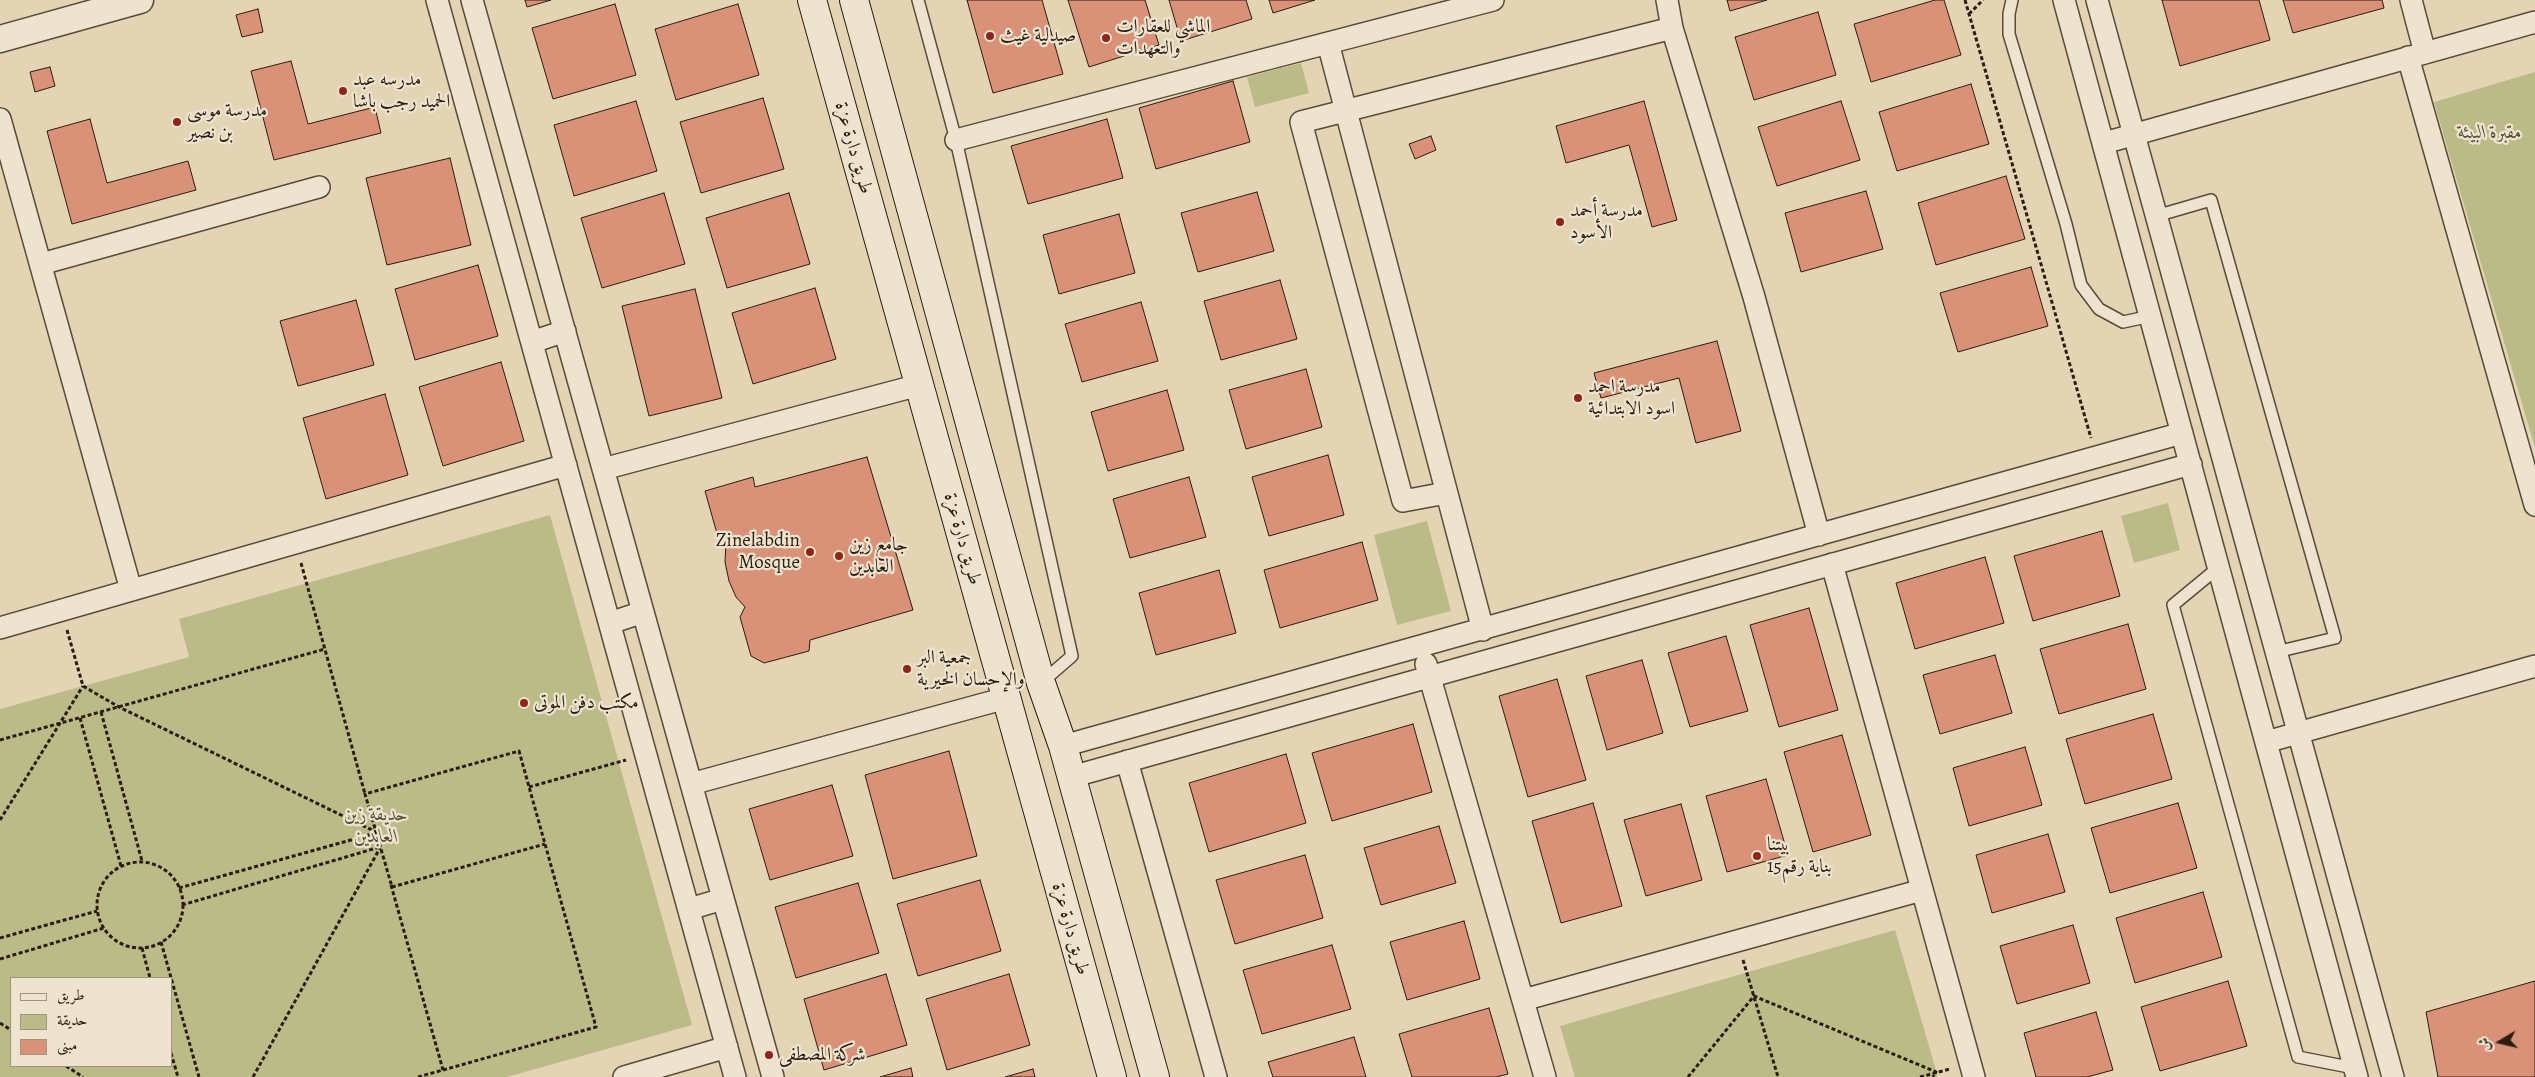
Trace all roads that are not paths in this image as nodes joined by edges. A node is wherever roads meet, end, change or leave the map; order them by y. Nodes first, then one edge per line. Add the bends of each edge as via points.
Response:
1 (140, 0) edge
2 (437, 0) edge
3 (472, 0) edge
4 (812, 0) edge
5 (854, 0) edge
6 (918, 0) edge
7 (1493, 0) edge
8 (1667, 0) edge
9 (2012, 0) edge
10 (2064, 0) edge
11 (2097, 0) edge
12 (2411, 0) edge
13 (2535, 22) edge
14 (1672, 28) junction
15 (0, 40) edge
16 (1328, 43) junction
17 (2416, 55) junction
18 (1346, 111) junction
19 (0, 119) edge
20 (2134, 134) junction
21 (956, 140) junction
22 (2104, 143) junction
23 (318, 187) dead end
24 (2156, 216) junction
25 (40, 264) junction
26 (2151, 316) junction
27 (565, 331) junction
28 (532, 342) junction
29 (919, 385) junction
30 (2182, 433) junction
31 (2191, 464) junction
32 (566, 465) junction
33 (603, 469) junction
34 (1446, 493) junction
35 (2535, 505) edge
36 (1818, 535) junction
37 (1832, 564) junction
38 (2219, 568) junction
39 (131, 590) junction
40 (643, 612) junction
41 (610, 623) junction
42 (0, 628) edge
43 (1483, 630) junction
44 (1421, 647) junction
45 (2276, 652) junction
46 (2535, 666) edge
47 (1430, 677) junction
48 (1040, 683) junction
49 (1006, 698) junction
50 (2298, 733) junction
51 (2266, 742) junction
52 (1063, 746) junction
53 (1127, 761) junction
54 (1071, 777) junction
55 (691, 784) junction
56 (1922, 890) junction
57 (723, 899) junction
58 (689, 909) junction
59 (1523, 1000) junction
60 (727, 1047) junction
61 (2356, 1072) edge
62 (624, 1077) edge
63 (735, 1077) edge
64 (773, 1077) edge
65 (1112, 1077) edge
66 (1155, 1077) edge
67 (1216, 1077) edge
68 (1545, 1077) edge
69 (1974, 1077) edge
70 (2393, 1077) edge

1 - 15 street
2 - 28 street
3 - 27 street
4 - 29 main road, طريق دارة عزة
5 - 48 main road
6 - 21 lane
7 - 16 street
8 - 14 street
9 - 26 lane via 2009,34 2081,285 2098,309 2123,322
10 - 22 street
11 - 20 street
12 - 17 street
13 - 17 street
14 - 18 street
14 - 36 street via 1754,298
16 - 18 street
16 - 21 street
17 - 20 street
17 - 35 street
18 - 34 street
18 - 34 street via 1301,122 1403,501
19 - 25 street
20 - 22 street
20 - 24 street
21 - 48 lane via 1072,656
22 - 26 street
23 - 25 street
24 - 45 street
24 - 45 lane via 2211,200 2335,638
25 - 39 street
26 - 30 street
27 - 28 street
27 - 33 street
28 - 32 street
29 - 33 street
29 - 49 main road, طريق دارة عزة
30 - 31 street
30 - 36 street
31 - 37 street
31 - 38 street
32 - 39 street
32 - 41 street
33 - 40 street
34 - 43 street
36 - 43 street
37 - 47 street
37 - 56 street
38 - 51 street
38 - 61 lane via 2173,605 2298,1057
39 - 42 street
40 - 41 street
40 - 55 street
41 - 58 street
43 - 44 street
44 - 47 street
44 - 52 street
45 - 50 street
46 - 50 street
47 - 53 street
47 - 59 street
48 - 52 main road
49 - 55 street
49 - 65 main road, طريق دارة عزة
50 - 51 street
50 - 70 street
51 - 61 street
52 - 54 main road
53 - 54 street
53 - 67 street
54 - 66 main road
55 - 57 street
56 - 59 street
56 - 69 street
57 - 58 street
57 - 64 street
58 - 60 street
59 - 68 street
60 - 62 street
60 - 63 street

